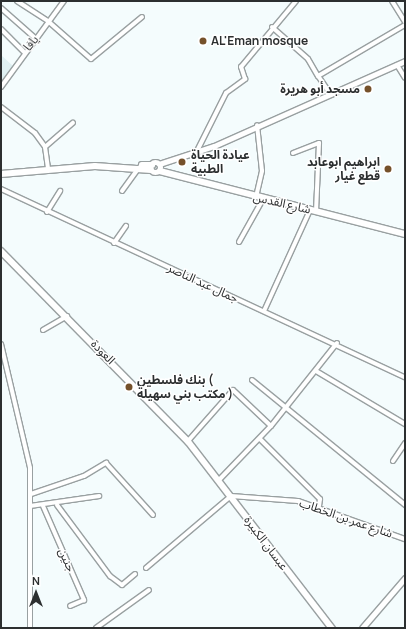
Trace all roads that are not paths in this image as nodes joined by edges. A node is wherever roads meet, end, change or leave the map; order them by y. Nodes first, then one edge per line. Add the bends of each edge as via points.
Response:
1 (17, 1) edge
2 (64, 1) edge
3 (296, 1) edge
4 (392, 1) edge
5 (1, 8) edge
6 (142, 16) dead end
7 (49, 22) junction
8 (405, 24) edge
9 (272, 28) junction
10 (1, 29) edge
11 (35, 38) junction
12 (24, 52) junction
13 (405, 61) edge
14 (397, 65) junction
15 (318, 76) junction
16 (405, 78) edge
17 (1, 87) edge
18 (331, 96) junction
19 (1, 107) edge
20 (73, 123) dead end
21 (258, 125) junction
22 (45, 147) junction
23 (197, 151) junction
24 (293, 153) dead end
25 (159, 164) junction
26 (139, 167) junction
27 (151, 167) junction
28 (46, 168) junction
29 (160, 171) junction
30 (1, 174) edge
31 (1, 189) edge
32 (60, 190) dead end
33 (122, 191) dead end
34 (256, 197) junction
35 (263, 199) junction
36 (310, 210) junction
37 (316, 211) junction
38 (47, 212) junction
39 (126, 226) dead end
40 (405, 234) edge
41 (239, 242) dead end
42 (114, 243) junction
43 (1, 251) edge
44 (264, 311) junction
45 (67, 316) junction
46 (43, 330) dead end
47 (337, 343) junction
48 (1, 344) edge
49 (316, 371) junction
50 (405, 377) edge
51 (252, 380) dead end
52 (285, 409) junction
53 (405, 424) edge
54 (271, 426) junction
55 (260, 439) junction
56 (188, 441) junction
57 (405, 443) edge
58 (200, 457) joint
59 (393, 461) dead end
60 (219, 480) junction
61 (31, 494) junction
62 (99, 496) dead end
63 (231, 496) junction
64 (57, 505) junction
65 (405, 505) edge
66 (30, 506) junction
67 (43, 506) junction
68 (319, 506) junction
69 (153, 515) dead end
70 (405, 538) edge
71 (146, 568) dead end
72 (135, 574) dead end
73 (405, 578) edge
74 (149, 590) dead end
75 (70, 606) dead end
76 (30, 628) edge
77 (96, 628) edge
78 (332, 628) edge
79 (362, 628) edge

1 - 7 street
2 - 7 street, يافا
3 - 9 street
4 - 8 street
5 - 11 street
6 - 7 street via 92,59
7 - 11 street, يافا
8 - 15 street
9 - 15 street via 308,59
9 - 23 street via 241,67 245,79 226,93
10 - 12 street
11 - 12 street, يافا
12 - 17 street, يافا
13 - 14 street
14 - 16 street
14 - 18 street
15 - 18 street
18 - 21 street
19 - 22 street via 35,133
20 - 22 street
21 - 23 street
21 - 34 street via 262,171
22 - 28 street
23 - 25 street
24 - 37 street via 318,143
25 - 27 main road
25 - 29 main road
26 - 27 main road
26 - 28 main road
26 - 33 street
27 - 28 main road
27 - 29 main road, شارع القدس
28 - 30 main road
29 - 34 main road, شارع القدس
31 - 38 street, جمال عبد الناصر
32 - 38 street
34 - 35 main road, شارع القدس
35 - 36 main road, شارع القدس
35 - 41 street
36 - 37 main road, شارع القدس
36 - 44 street
37 - 40 main road, شارع القدس
38 - 42 street, جمال عبد الناصر
39 - 42 street
42 - 44 street, جمال عبد الناصر
43 - 45 main road, العودة
44 - 47 street, جمال عبد الناصر
45 - 46 street
45 - 56 main road, العودة
47 - 49 street
47 - 50 street, جمال عبد الناصر
48 - 61 street via 28,447
49 - 52 street
49 - 53 street
51 - 52 street
52 - 54 street
52 - 65 street
54 - 55 street
54 - 56 street via 233,390
55 - 60 street
55 - 68 street via 320,499
56 - 58 main road, العودة
57 - 59 street
58 - 60 main road, عبسان الكبيرة
60 - 63 main road, عبسان الكبيرة
61 - 66 street
61 - 69 street via 84,476 106,463
62 - 64 street
63 - 68 street, شارع عمر بن الخطاب
63 - 71 street
63 - 78 main road, عبسان الكبيرة
64 - 67 street
64 - 72 street via 110,576 122,585
66 - 67 street
66 - 76 street
67 - 75 street, جنين via 84,600
68 - 70 street, شارع عمر بن الخطاب
73 - 79 street
74 - 77 street

